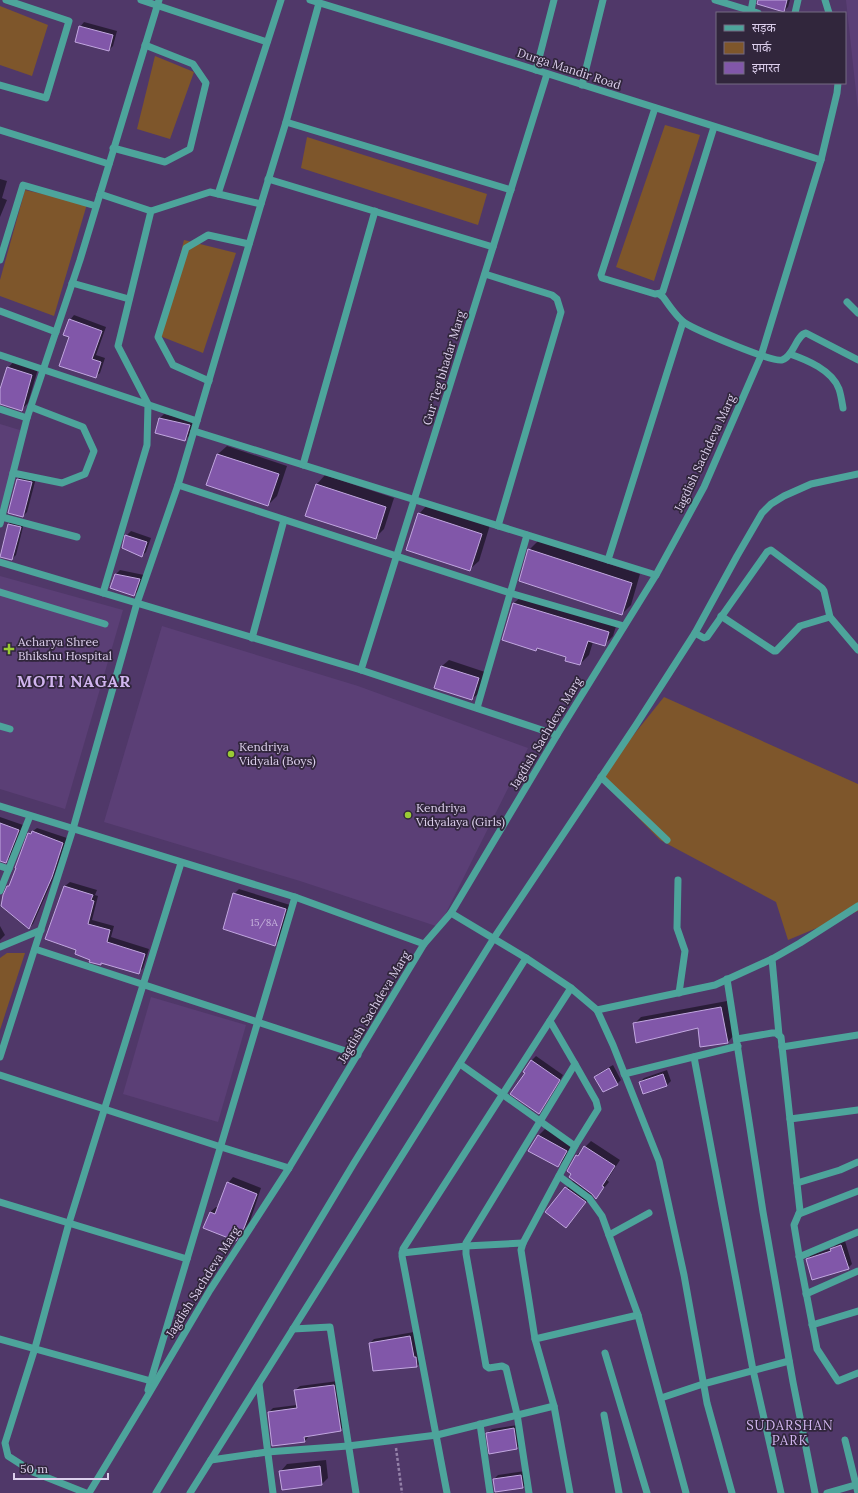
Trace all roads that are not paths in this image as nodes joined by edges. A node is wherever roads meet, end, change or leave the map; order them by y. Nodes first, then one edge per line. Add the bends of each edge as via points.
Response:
1 (6, 0) edge
2 (141, 0) edge
3 (281, 0) edge
4 (310, 0) edge
5 (554, 0) edge
6 (603, 0) edge
7 (715, 0) edge
8 (753, 0) edge
9 (798, 0) edge
10 (825, 0) edge
11 (158, 2) edge
12 (319, 3) junction
13 (334, 4) edge
14 (754, 12) edge
15 (795, 12) edge
16 (829, 12) edge
17 (267, 42) junction
18 (145, 45) junction
19 (536, 70) junction
20 (547, 74) junction
21 (838, 84) edge
22 (0, 85) edge
23 (582, 85) junction
24 (655, 108) junction
25 (286, 122) junction
26 (714, 126) junction
27 (0, 130) edge
28 (113, 148) junction
29 (821, 160) junction
30 (109, 164) junction
31 (268, 179) junction
32 (511, 190) junction
33 (100, 194) junction
34 (218, 194) junction
35 (260, 204) junction
36 (96, 206) junction
37 (151, 211) junction
38 (375, 211) junction
39 (249, 244) junction
40 (493, 247) junction
41 (0, 260) edge
42 (485, 274) junction
43 (72, 283) junction
44 (659, 294) junction
45 (129, 299) junction
46 (847, 302) dead end
47 (0, 311) edge
48 (858, 313) edge
49 (683, 322) junction
50 (56, 332) junction
51 (790, 354) junction
52 (0, 355) edge
53 (761, 356) junction
54 (858, 360) edge
55 (44, 369) junction
56 (209, 381) junction
57 (148, 404) junction
58 (31, 407) junction
59 (843, 408) dead end
60 (0, 409) edge
61 (27, 418) junction
62 (197, 421) junction
63 (194, 431) junction
64 (303, 464) junction
65 (13, 473) junction
66 (858, 474) edge
67 (178, 486) junction
68 (414, 499) junction
69 (284, 520) junction
70 (1, 521) edge
71 (498, 526) junction
72 (527, 535) junction
73 (77, 537) dead end
74 (396, 557) junction
75 (608, 560) junction
76 (0, 562) edge
77 (656, 575) junction
78 (0, 592) edge
79 (103, 593) junction
80 (510, 593) junction
81 (138, 603) junction
82 (721, 616) junction
83 (830, 617) junction
84 (105, 624) dead end
85 (624, 626) junction
86 (695, 633) junction
87 (252, 638) junction
88 (858, 650) edge
89 (361, 670) junction
90 (477, 708) junction
91 (0, 726) edge
92 (10, 729) dead end
93 (557, 735) junction
94 (601, 777) junction
95 (0, 806) edge
96 (30, 816) junction
97 (72, 829) junction
98 (667, 840) dead end
99 (182, 863) junction
100 (0, 866) edge
101 (9, 869) junction
102 (678, 880) dead end
103 (0, 891) edge
104 (295, 897) junction
105 (858, 906) edge
106 (451, 913) junction
107 (41, 930) junction
108 (494, 938) junction
109 (424, 944) junction
110 (0, 947) edge
111 (35, 949) junction
112 (526, 958) junction
113 (772, 959) junction
114 (727, 979) junction
115 (144, 986) junction
116 (571, 988) junction
117 (679, 992) junction
118 (597, 1010) junction
119 (550, 1021) junction
120 (258, 1022) junction
121 (779, 1035) junction
122 (858, 1035) edge
123 (738, 1042) junction
124 (782, 1047) junction
125 (358, 1055) junction
126 (0, 1057) edge
127 (694, 1057) junction
128 (460, 1064) junction
129 (575, 1064) junction
130 (624, 1074) junction
131 (0, 1075) edge
132 (503, 1094) junction
133 (106, 1109) junction
134 (858, 1110) edge
135 (790, 1119) junction
136 (540, 1120) junction
137 (575, 1146) junction
138 (221, 1147) junction
139 (858, 1162) edge
140 (289, 1168) junction
141 (559, 1176) junction
142 (797, 1183) junction
143 (858, 1191) edge
144 (0, 1202) edge
145 (649, 1213) dead end
146 (799, 1214) junction
147 (69, 1223) junction
148 (858, 1232) edge
149 (609, 1235) junction
150 (523, 1243) junction
151 (466, 1246) junction
152 (402, 1253) junction
153 (799, 1257) junction
154 (187, 1259) junction
155 (858, 1270) edge
156 (806, 1294) junction
157 (858, 1311) edge
158 (638, 1315) junction
159 (812, 1325) junction
160 (293, 1329) junction
161 (0, 1338) edge
162 (535, 1339) junction
163 (36, 1348) junction
164 (605, 1353) dead end
165 (789, 1361) junction
166 (753, 1370) junction
167 (858, 1373) edge
168 (151, 1381) junction
169 (259, 1384) junction
170 (703, 1384) junction
171 (661, 1398) junction
172 (144, 1402) junction
173 (554, 1406) junction
174 (517, 1414) junction
175 (604, 1415) dead end
176 (480, 1424) junction
177 (437, 1435) junction
178 (845, 1440) dead end
179 (348, 1446) junction
180 (267, 1452) junction
181 (211, 1460) junction
182 (855, 1485) junction
183 (86, 1493) edge
184 (89, 1493) edge
185 (156, 1493) edge
186 (190, 1493) edge
187 (273, 1493) edge
188 (356, 1493) edge
189 (447, 1493) edge
190 (490, 1493) edge
191 (530, 1493) edge
192 (570, 1493) edge
193 (619, 1493) edge
194 (647, 1493) edge
195 (686, 1493) edge
196 (732, 1493) edge
197 (781, 1493) edge
198 (815, 1493) edge
199 (827, 1493) edge
200 (858, 1493) edge

1 - 22 street via 69,20 46,98
2 - 11 street
3 - 17 street
4 - 12 street, Durga Mandir Road
5 - 19 street
6 - 23 street
7 - 14 street
8 - 14 street
9 - 15 street
10 - 16 street
11 - 17 street
11 - 18 street
12 - 13 street, Durga Mandir Road
12 - 25 street
13 - 19 street, Durga Mandir Road
17 - 34 street
18 - 28 street
18 - 28 street via 193,64 206,83 190,149 165,162
19 - 20 street, Durga Mandir Road
20 - 23 street, Durga Mandir Road
20 - 32 street, Gur Teg bhadar Marg
21 - 29 street, Jagdish Sachdeva Marg
23 - 24 street, Durga Mandir Road
24 - 26 street, Durga Mandir Road
24 - 44 street via 601,276
25 - 31 street
25 - 32 street
26 - 29 street, Durga Mandir Road
26 - 44 street via 663,291
27 - 30 street
28 - 30 street
29 - 53 street, Jagdish Sachdeva Marg
30 - 33 street
31 - 35 street
31 - 38 street
32 - 40 street, Gur Teg bhadar Marg
33 - 36 street
33 - 37 street
34 - 35 street
34 - 37 street via 210,192
35 - 39 street
36 - 41 street via 24,185
36 - 43 street
37 - 45 street
38 - 40 street
38 - 64 street
39 - 56 street
39 - 56 street via 208,235 186,248 158,337 172,365
40 - 42 street, Gur Teg bhadar Marg
42 - 68 street, Gur Teg bhadar Marg
42 - 71 street via 552,295 557,300 561,312
43 - 45 street
43 - 50 street
44 - 49 street
45 - 57 street via 118,346
46 - 48 street
47 - 50 street
49 - 53 street
49 - 75 street
50 - 55 street
51 - 53 street via 784,360 778,361
51 - 54 street via 802,335 809,333
51 - 59 street via 825,371 838,388
52 - 55 street
53 - 77 street, Jagdish Sachdeva Marg via 704,487
55 - 57 street
55 - 58 street
56 - 62 street
57 - 62 street
57 - 79 street via 147,445
58 - 61 street
58 - 65 street via 83,427 94,451 85,474 62,483
60 - 61 street
61 - 65 street
62 - 63 street
63 - 64 street
63 - 67 street
64 - 68 street
65 - 70 street
66 - 86 street via 811,484 771,504 762,514 737,556
67 - 69 street
67 - 81 street
68 - 71 street
68 - 74 street, Gur Teg bhadar Marg
69 - 74 street
69 - 87 street
70 - 73 street
71 - 72 street
72 - 75 street
72 - 80 street
74 - 80 street
74 - 89 street, Gur Teg bhadar Marg
75 - 77 street
76 - 79 street
77 - 85 street, Jagdish Sachdeva Marg
78 - 84 street
79 - 81 street
80 - 85 street
80 - 90 street
81 - 87 street
81 - 97 street
82 - 83 street via 774,651 800,626
82 - 83 street via 771,550 822,588
82 - 86 street via 707,637
83 - 88 street
85 - 93 street, Jagdish Sachdeva Marg
86 - 94 street
87 - 89 street
89 - 90 street
90 - 93 street
91 - 92 street
93 - 106 street, Jagdish Sachdeva Marg
94 - 98 street
94 - 108 street
95 - 96 street
96 - 97 street
96 - 101 street
97 - 99 street
97 - 107 street
99 - 104 street
99 - 115 street
100 - 101 street
101 - 103 street
102 - 117 street via 677,928 684,951
104 - 109 street
104 - 120 street
105 - 113 street
106 - 108 street
106 - 109 street, Jagdish Sachdeva Marg
107 - 110 street
107 - 111 street
108 - 112 street
108 - 185 street via 350,1170
109 - 125 street, Jagdish Sachdeva Marg
111 - 115 street
111 - 126 street
112 - 116 street
112 - 128 street
113 - 114 street
113 - 121 street
114 - 117 street via 715,985
114 - 123 street
115 - 120 street
115 - 133 street
116 - 118 street
116 - 119 street
117 - 118 street
118 - 130 street
119 - 129 street
119 - 132 street
120 - 125 street
120 - 138 street
121 - 123 street via 772,1033
121 - 124 street
122 - 124 street
123 - 127 street
123 - 165 street via 763,1212
124 - 135 street
125 - 140 street, Jagdish Sachdeva Marg
127 - 130 street
127 - 166 street
128 - 132 street
128 - 160 street
129 - 136 street
129 - 137 street via 598,1109
130 - 170 street via 659,1161 684,1275
131 - 133 street
132 - 136 street
132 - 152 street
133 - 138 street
133 - 147 street
134 - 135 street
135 - 142 street
136 - 137 street
136 - 151 street via 467,1240
137 - 141 street
138 - 140 street
138 - 154 street
139 - 142 street
140 - 172 street, Jagdish Sachdeva Marg via 210,1290
141 - 149 street via 596,1206
141 - 150 street
142 - 146 street
143 - 146 street
144 - 147 street
145 - 149 street
146 - 153 street via 794,1225
147 - 154 street
147 - 163 street
148 - 153 street
149 - 158 street
150 - 151 street
150 - 162 street via 521,1257
151 - 152 street
151 - 174 street via 486,1366 506,1368
152 - 177 street
153 - 156 street
154 - 168 street
155 - 156 street
156 - 159 street
157 - 159 street
158 - 162 street
158 - 171 street
159 - 167 street via 817,1349 838,1381
160 - 169 street
160 - 179 street via 330,1327
161 - 163 street
162 - 173 street
163 - 168 street
163 - 183 street via 5,1443 8,1456 33,1472
164 - 194 street
165 - 166 street
165 - 198 street
166 - 170 street
166 - 197 street
168 - 172 street
169 - 180 street
169 - 181 street
170 - 171 street
170 - 196 street
171 - 195 street
172 - 184 street, Jagdish Sachdeva Marg
173 - 174 street
173 - 192 street
174 - 176 street
174 - 191 street
175 - 193 street
176 - 177 street
176 - 190 street
177 - 179 street
177 - 189 street
178 - 182 street
179 - 180 street
179 - 188 street
180 - 181 street
180 - 187 street
181 - 186 street
182 - 199 street
182 - 200 street

